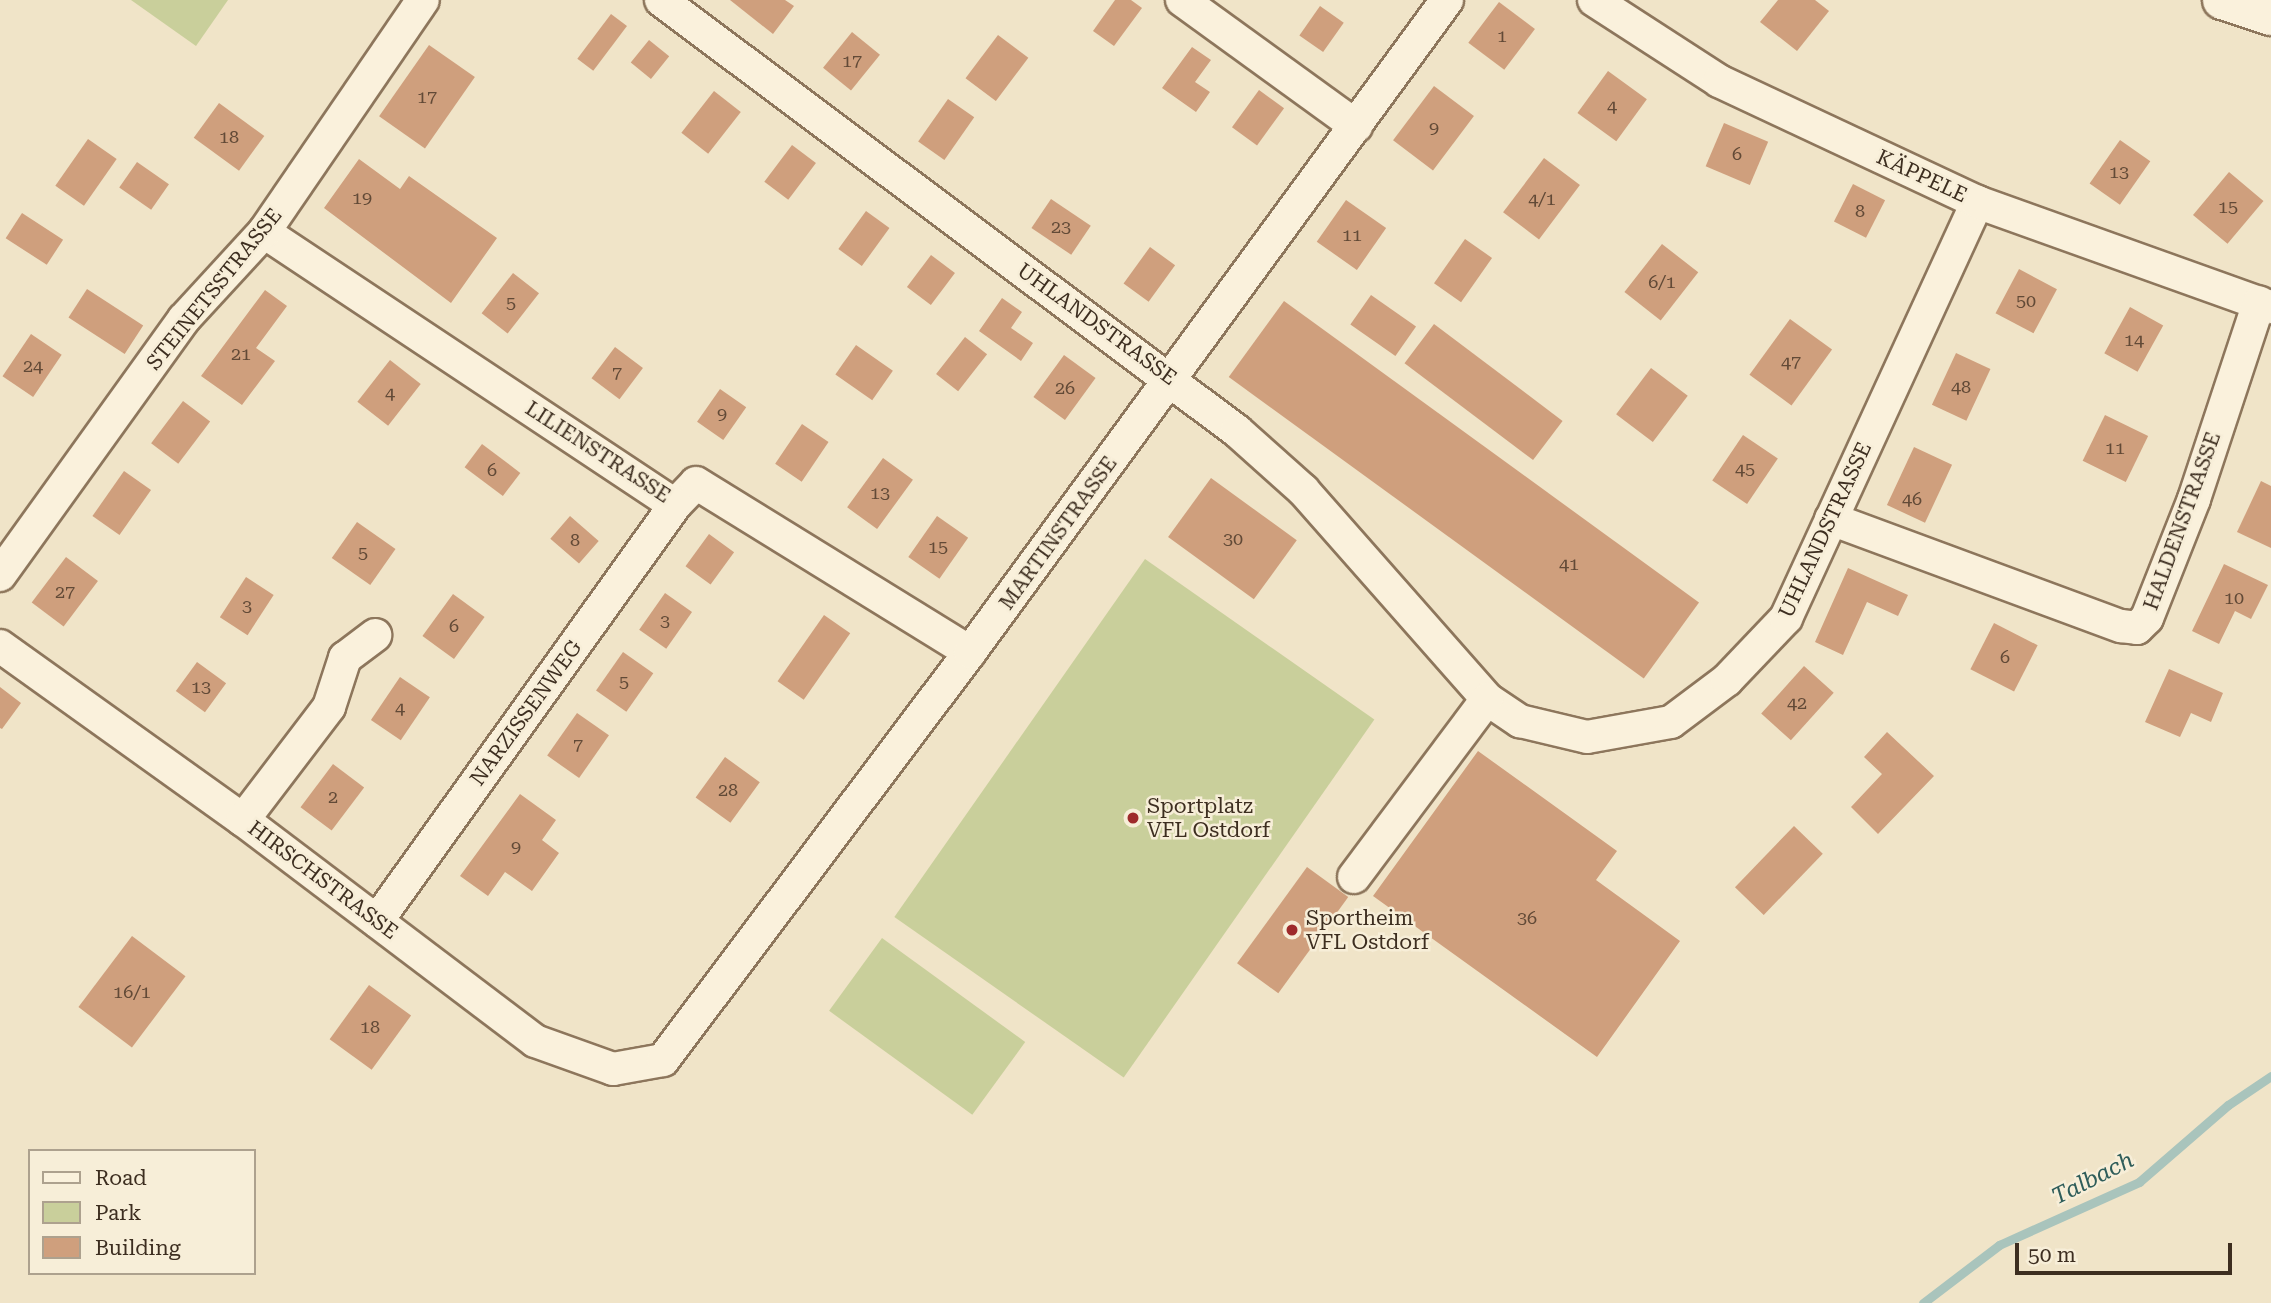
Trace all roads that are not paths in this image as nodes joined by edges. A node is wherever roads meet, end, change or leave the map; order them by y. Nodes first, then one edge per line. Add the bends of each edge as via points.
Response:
1 (423, 0) edge
2 (661, 0) edge
3 (1182, 0) edge
4 (1447, 0) edge
5 (1594, 0) edge
6 (2222, 0) edge
7 (2271, 16) edge
8 (1356, 126) junction
9 (1977, 202) junction
10 (264, 232) junction
11 (2265, 304) edge
12 (1172, 378) junction
13 (675, 505) junction
14 (1831, 519) junction
15 (0, 575) edge
16 (375, 635) dead end
17 (0, 646) edge
18 (970, 652) junction
19 (1487, 699) junction
20 (243, 820) junction
21 (1354, 877) dead end
22 (377, 921) junction
23 (663, 1060) joint

1 - 10 street, STEINETSSTRASSE
2 - 12 street, UHLANDSTRASSE
3 - 8 street
4 - 8 street, MARTINSTRASSE
5 - 9 street, KÄPPELE via 1719,81
6 - 7 main road
8 - 12 street, MARTINSTRASSE
9 - 11 street, KÄPPELE
9 - 14 street, UHLANDSTRASSE
10 - 13 street, LILIENSTRASSE
10 - 15 street, STEINETSSTRASSE via 184,319
11 - 14 street, HALDENSTRASSE via 2147,618 2137,628
12 - 18 street, MARTINSTRASSE
12 - 19 street, UHLANDSTRASSE via 1303,490
13 - 18 street, LILIENSTRASSE via 696,483
13 - 22 street, NARZISSENWEG
14 - 19 street, UHLANDSTRASSE via 1786,618 1727,680 1671,722 1587,737 1520,721
16 - 20 street via 345,658 329,707
17 - 20 street, HIRSCHSTRASSE
18 - 23 street, MARTINSTRASSE
19 - 21 street
20 - 22 street, HIRSCHSTRASSE
22 - 23 street, HIRSCHSTRASSE via 535,1041 613,1069

